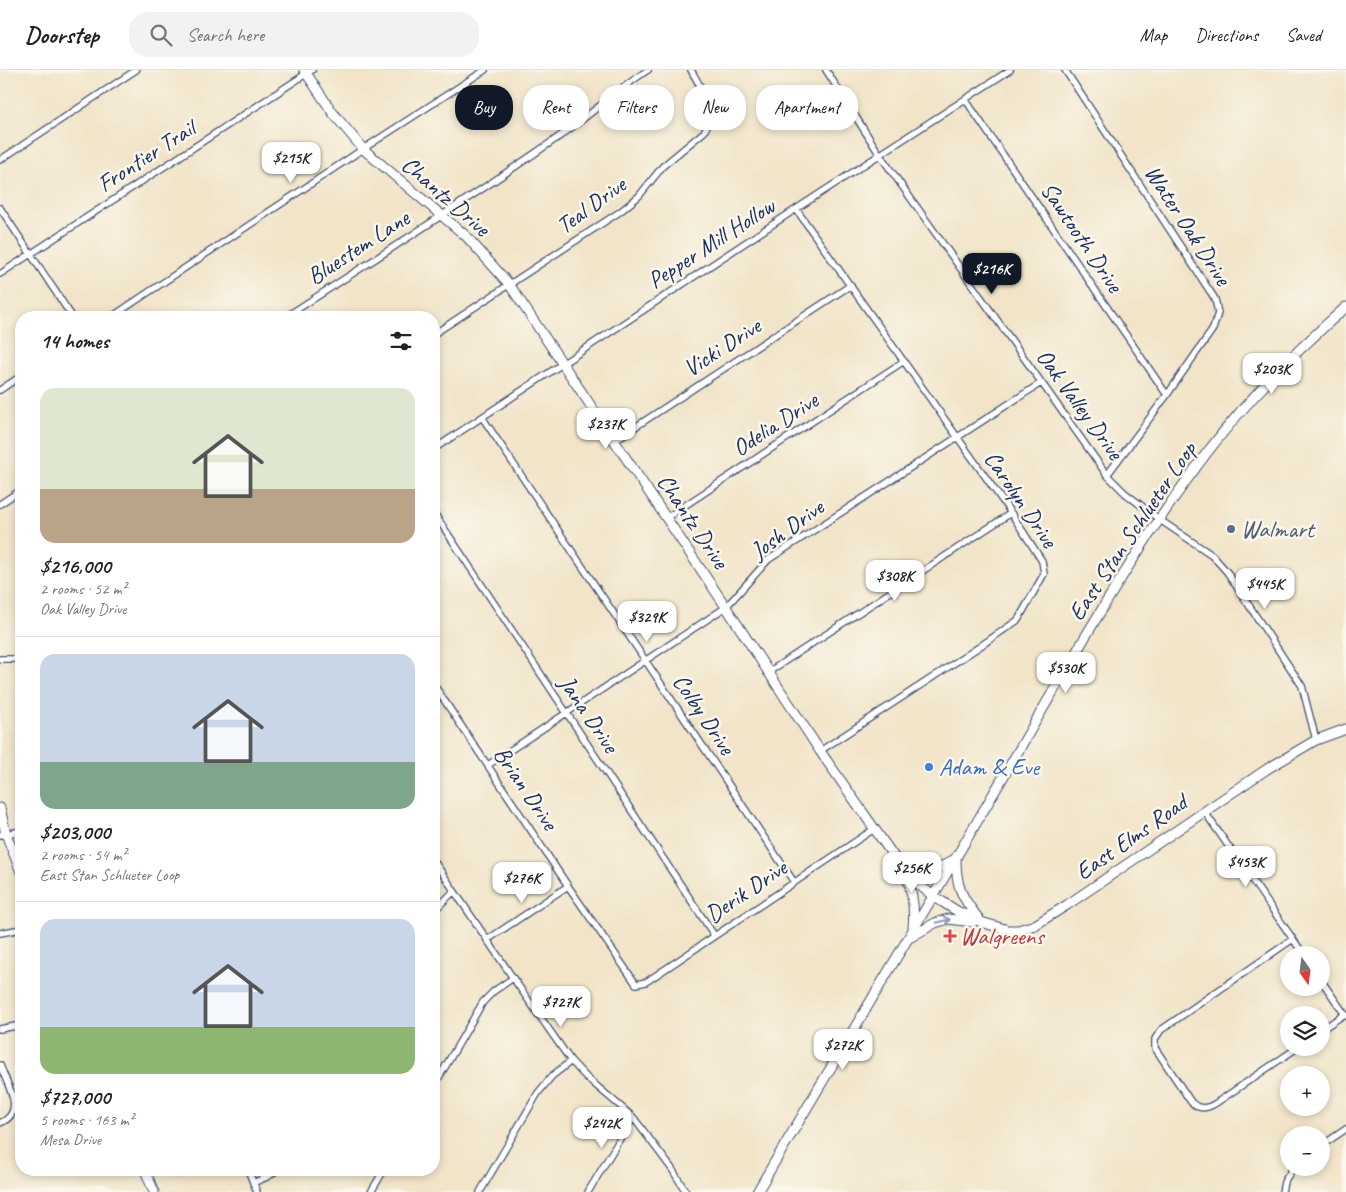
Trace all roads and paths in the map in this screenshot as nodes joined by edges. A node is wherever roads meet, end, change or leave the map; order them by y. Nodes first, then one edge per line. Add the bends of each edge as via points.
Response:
1 (136, 70) edge
2 (485, 70) edge
3 (648, 70) edge
4 (691, 70) edge
5 (826, 70) edge
6 (1010, 70) edge
7 (1065, 70) edge
8 (307, 71) edge
9 (966, 99) junction
10 (363, 149) junction
11 (880, 155) junction
12 (0, 160) edge
13 (0, 208) edge
14 (796, 209) junction
15 (442, 215) junction
16 (31, 254) junction
17 (0, 274) edge
18 (509, 284) junction
19 (851, 285) junction
20 (1346, 307) edge
21 (68, 311) edge
22 (120, 311) edge
23 (295, 311) edge
24 (440, 330) edge
25 (904, 361) junction
26 (562, 364) junction
27 (15, 380) edge
28 (1041, 382) junction
29 (0, 390) edge
30 (1167, 395) junction
31 (482, 417) junction
32 (956, 437) junction
33 (614, 441) junction
34 (440, 445) edge
35 (1107, 475) junction
36 (15, 494) edge
37 (0, 504) edge
38 (1011, 513) junction
39 (666, 518) junction
40 (1160, 520) junction
41 (440, 521) edge
42 (726, 606) junction
43 (0, 659) edge
44 (15, 659) edge
45 (646, 660) junction
46 (768, 673) junction
47 (440, 694) edge
48 (566, 713) junction
49 (1346, 729) edge
50 (1316, 740) junction
51 (820, 751) junction
52 (488, 764) junction
53 (0, 808) edge
54 (1204, 810) junction
55 (874, 829) junction
56 (3, 834) edge
57 (956, 858) junction
58 (15, 859) edge
59 (440, 870) edge
60 (905, 873) junction
61 (794, 882) junction
62 (568, 886) junction
63 (454, 891) junction
64 (933, 896) junction
65 (440, 905) edge
66 (981, 922) junction
67 (15, 929) edge
68 (0, 933) edge
69 (714, 935) junction
70 (910, 936) junction
71 (1293, 938) junction
72 (487, 940) junction
73 (1298, 946) edge
74 (512, 978) junction
75 (639, 984) joint
76 (1330, 993) edge
77 (1346, 1015) edge
78 (1330, 1025) edge
79 (15, 1026) edge
80 (0, 1030) edge
81 (1285, 1056) edge
82 (571, 1061) junction
83 (0, 1065) edge
84 (440, 1076) edge
85 (633, 1117) junction
86 (0, 1123) edge
87 (1346, 1128) edge
88 (1330, 1140) edge
89 (147, 1176) edge
90 (250, 1176) edge
91 (269, 1176) edge
92 (380, 1176) edge
93 (1288, 1176) edge
94 (253, 1183) junction
95 (154, 1192) edge
96 (257, 1192) edge
97 (371, 1192) edge
98 (480, 1192) edge
99 (588, 1192) edge
100 (686, 1192) edge
101 (757, 1192) edge
102 (1282, 1192) edge

1 - 12 street
2 - 10 street
3 - 15 street, Bluestem Lane via 561,135
4 - 18 street, Teal Drive via 709,107 710,115 704,132 663,166 621,211
5 - 11 street, Oak Valley Drive
6 - 9 street, Pepper Mill Hollow
7 - 30 street, Water Oak Drive via 1216,299 1218,313 1213,329
8 - 10 main road, Chantz Drive via 333,113
8 - 16 street, Frontier Trail
9 - 11 street, Pepper Mill Hollow
9 - 30 street, Sawtooth Drive
10 - 15 main road, Chantz Drive
10 - 22 street
11 - 14 street, Pepper Mill Hollow
11 - 28 street, Oak Valley Drive
13 - 16 street
14 - 19 street, Carolyn Drive
14 - 26 street, Pepper Mill Hollow
15 - 18 main road, Chantz Drive via 466,236
15 - 23 street, Bluestem Lane
16 - 17 street, Frontier Trail
16 - 21 street
18 - 24 street, Teal Drive
18 - 26 main road, Chantz Drive
19 - 25 street, Carolyn Drive
19 - 33 street, Vicki Drive
20 - 40 main road, East Stan Schlueter Loop via 1238,415
25 - 32 street, Carolyn Drive
25 - 39 street, Odelia Drive
26 - 31 street, Pepper Mill Hollow
26 - 33 main road, Chantz Drive
27 - 29 street
28 - 32 street, Josh Drive
28 - 35 street, Oak Valley Drive
30 - 35 street, Water Oak Drive
31 - 34 street, Pepper Mill Hollow
31 - 45 street, Colby Drive
32 - 38 street, Carolyn Drive
32 - 42 street, Josh Drive via 768,560
33 - 39 main road, Chantz Drive
35 - 40 street, Oak Valley Drive
36 - 37 street
38 - 46 street
38 - 51 street, Carolyn Drive via 1042,560 1044,574 1018,620
39 - 42 main road, Chantz Drive
40 - 50 street, Oak Valley Drive via 1212,555 1227,572 1302,686
40 - 57 main road, East Stan Schlueter Loop via 1082,644
41 - 48 street, Jana Drive
42 - 45 street, Josh Drive
42 - 46 main road, Chantz Drive
43 - 44 street
45 - 48 street, Josh Drive
45 - 61 street, Colby Drive
46 - 51 main road, Chantz Drive
47 - 52 street, Brian Drive
48 - 52 street, Josh Drive
48 - 69 street, Jana Drive
49 - 50 main road, East Elms Road
50 - 54 main road, East Elms Road
51 - 55 main road, Chantz Drive
52 - 62 street, Brian Drive
53 - 56 main road
54 - 66 main road, East Elms Road via 1035,925 1008,930
54 - 71 street
55 - 60 main road, Chantz Drive
55 - 61 street, Derik Drive
56 - 58 main road
57 - 60 main road via 938,870
57 - 64 main road, East Stan Schlueter Loop
57 - 66 main road via 956,877 961,894
59 - 63 street
60 - 64 main road, Chantz Drive
60 - 70 main road via 914,917
61 - 69 street, Derik Drive
62 - 72 street
62 - 75 street, Brian Drive
63 - 65 street
63 - 72 street
64 - 66 main road, East Elms Road
64 - 70 main road, East Stan Schlueter Loop
70 -> 66 main road via 948,919
67 - 68 street
69 - 75 street, Derik Drive
70 - 101 main road, East Stan Schlueter Loop
71 - 73 street
71 - 81 street via 1160,1030 1154,1044 1158,1055 1191,1102 1202,1109 1210,1107
72 - 74 street
74 - 82 street
74 - 84 street via 483,1002
76 - 77 street
77 - 78 street
79 - 80 street
82 - 85 street
82 - 98 street via 538,1093
83 - 86 street via 15,1104 8,1120
85 - 99 street
85 - 100 street
87 - 88 street
89 - 95 main road
90 - 94 street
91 - 94 street
92 - 97 street
93 - 102 street
94 - 96 street

